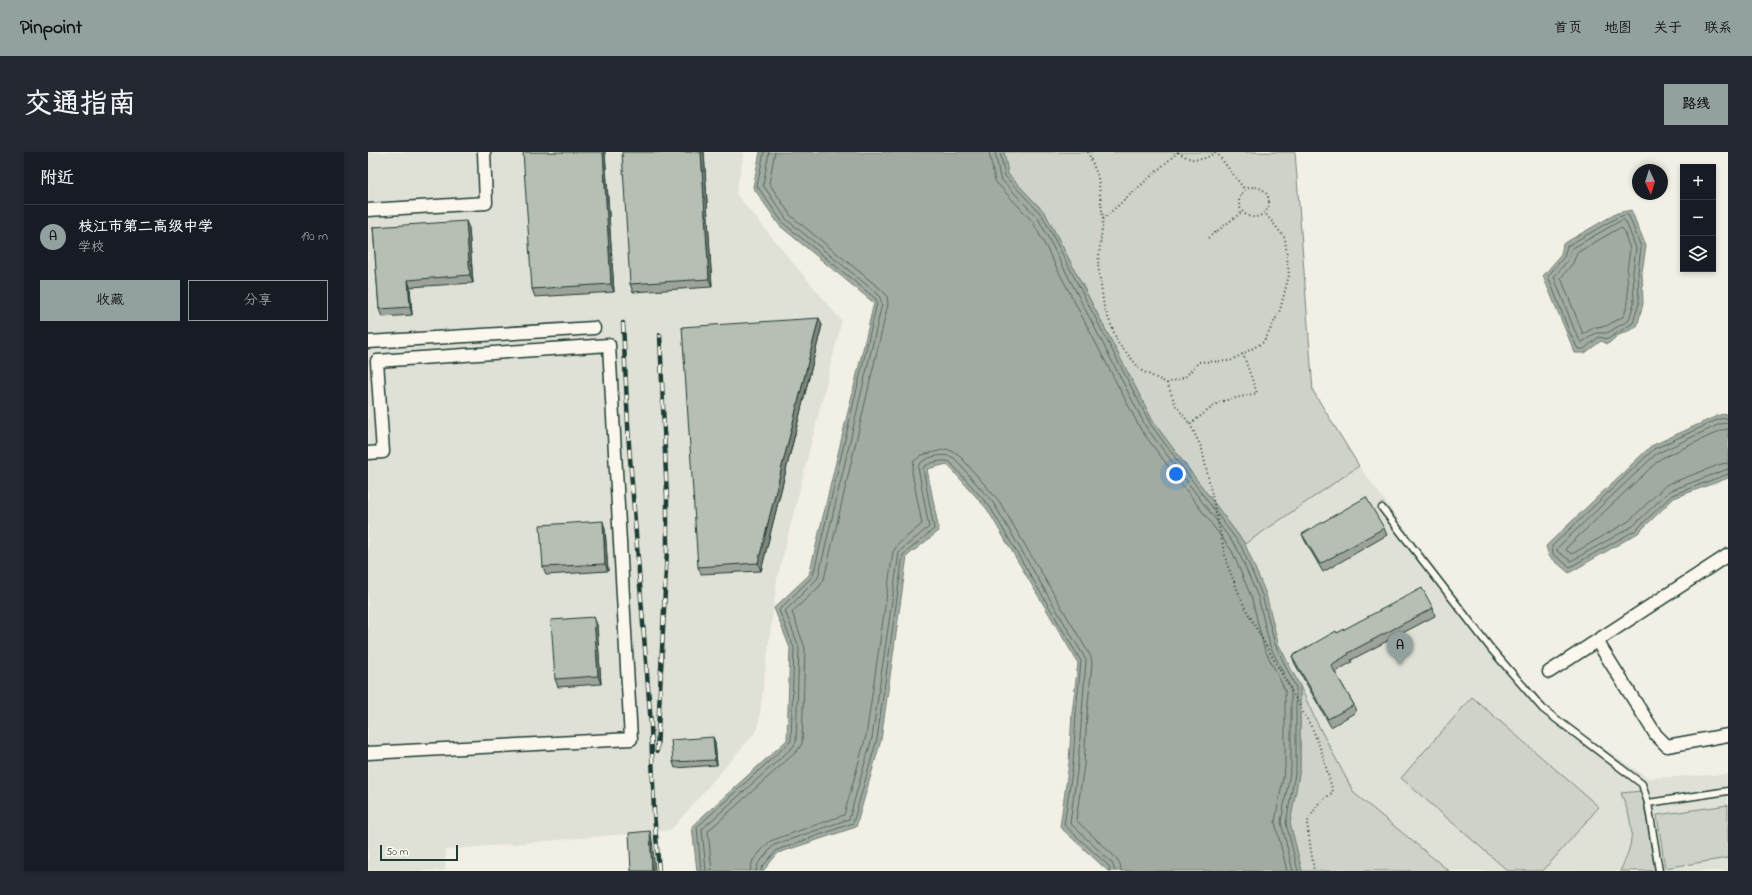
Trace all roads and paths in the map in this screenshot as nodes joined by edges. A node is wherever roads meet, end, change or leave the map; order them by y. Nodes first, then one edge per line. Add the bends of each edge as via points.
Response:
1 (484, 152) edge
2 (1088, 152) edge
3 (1178, 152) edge
4 (1216, 152) edge
5 (1245, 190) junction
6 (368, 210) edge
7 (1242, 212) junction
8 (1264, 213) junction
9 (1103, 219) junction
10 (1208, 238) dead end
11 (594, 328) dead end
12 (368, 342) edge
13 (1243, 354) junction
14 (1167, 384) junction
15 (1190, 424) junction
16 (368, 453) edge
17 (1382, 508) dead end
18 (1728, 555) edge
19 (1597, 640) junction
20 (1549, 672) dead end
21 (1728, 735) edge
22 (368, 753) edge
23 (1728, 791) edge
24 (1648, 802) junction
25 (1314, 871) edge
26 (1659, 871) edge

1 - 6 street via 486,203
2 - 9 path via 1098,176
3 - 4 path via 1191,160 1206,159
3 - 9 path
4 - 5 path
5 - 7 path via 1238,203
5 - 8 path via 1254,187 1267,194 1269,204
7 - 8 path via 1251,217
7 - 10 path
8 - 13 path via 1285,238 1289,275 1280,310 1264,342
9 - 14 path via 1098,266 1104,307 1118,343 1142,371
11 - 12 street
13 - 14 path via 1230,361 1199,362 1185,377
13 - 15 path via 1256,393 1219,402
14 - 15 path via 1176,406
15 - 25 path via 1202,449 1227,564 1244,606 1313,730 1333,792 1318,804 1308,823
16 - 22 street via 383,452 377,361 609,345 631,739
17 - 24 lane via 1492,650 1543,709 1642,784
18 - 19 street
19 - 20 street
19 - 21 street via 1656,735 1667,746
23 - 24 lane
24 - 26 lane

